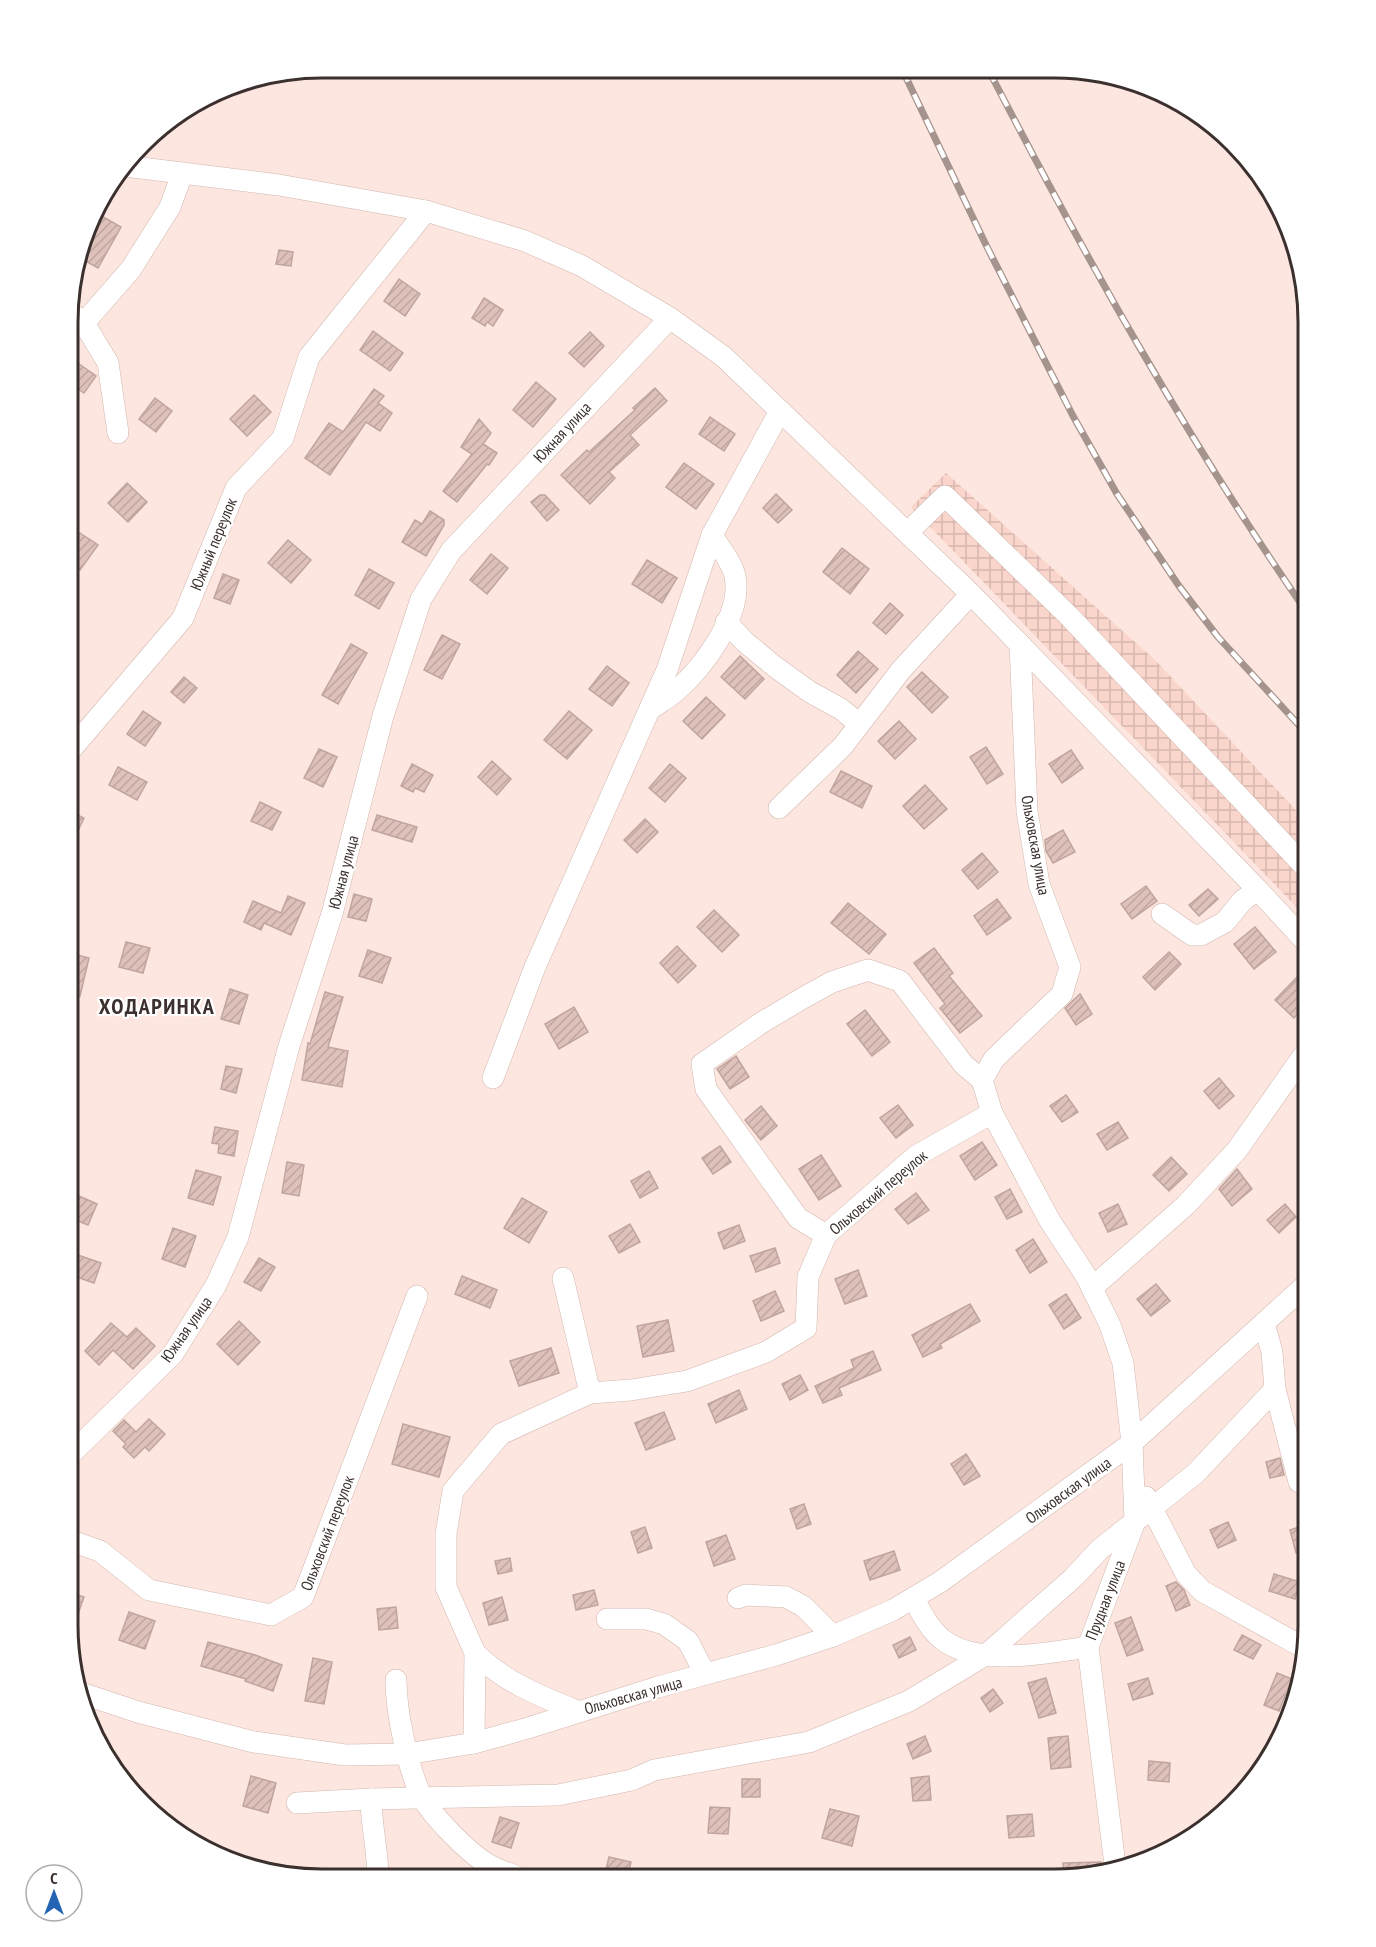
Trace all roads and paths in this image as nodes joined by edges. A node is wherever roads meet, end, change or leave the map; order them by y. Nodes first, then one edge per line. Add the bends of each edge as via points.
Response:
1 (133, 167) edge
2 (182, 174) junction
3 (426, 211) junction
4 (78, 316) edge
5 (670, 318) junction
6 (78, 319) edge
7 (780, 411) junction
8 (118, 433) dead end
9 (908, 532) junction
10 (712, 535) junction
11 (971, 594) junction
12 (726, 622) junction
13 (1020, 644) junction
14 (652, 708) junction
15 (859, 724) junction
16 (78, 741) edge
17 (779, 808) dead end
18 (1298, 859) edge
19 (1258, 890) junction
20 (1162, 914) dead end
21 (1298, 933) edge
22 (1298, 1063) edge
23 (493, 1078) dead end
24 (982, 1080) junction
25 (992, 1113) junction
26 (826, 1235) junction
27 (563, 1278) dead end
28 (1092, 1288) junction
29 (1298, 1292) edge
30 (417, 1296) dead end
31 (1264, 1323) junction
32 (1275, 1389) junction
33 (590, 1393) junction
34 (1132, 1443) junction
35 (78, 1447) edge
36 (1298, 1478) edge
37 (1146, 1512) junction
38 (78, 1543) edge
39 (738, 1598) dead end
40 (914, 1598) junction
41 (606, 1618) dead end
42 (833, 1636) junction
43 (1297, 1644) edge
44 (1088, 1647) junction
45 (475, 1653) junction
46 (987, 1654) junction
47 (705, 1674) junction
48 (396, 1680) dead end
49 (88, 1696) edge
50 (577, 1711) junction
51 (474, 1743) junction
52 (407, 1754) junction
53 (422, 1797) junction
54 (371, 1799) junction
55 (297, 1803) dead end
56 (1115, 1861) edge
57 (378, 1869) edge
58 (499, 1869) edge

1 - 2 street
2 - 3 street via 303,188
2 - 4 street via 170,207 131,269
3 - 5 street via 544,249 582,266
3 - 16 street, Южный переулок via 309,357 283,438 236,488 183,618
5 - 7 street via 724,357
5 - 35 street, Южная улица via 451,551 422,599 383,716 332,914 289,1046 238,1237 216,1285 173,1354
6 - 8 street via 108,363
7 - 9 street
7 - 10 street
9 - 11 street
9 - 18 street via 945,496 1069,616
10 - 12 street via 735,574 734,611
10 - 14 street
11 - 13 street
11 - 15 street via 901,670
12 - 14 street via 712,651 675,692
12 - 15 street via 774,666
13 - 19 street
13 - 24 street, Ольховская улица via 1027,811 1039,884 1070,967 1062,994 994,1059
14 - 23 street via 535,968
15 - 17 street via 843,746
19 - 20 street via 1243,900 1225,922 1201,935 1192,935
19 - 21 street
22 - 28 street via 1236,1150 1186,1205
24 - 25 street
24 - 26 street via 964,1065 900,981 868,970 832,982 761,1023 702,1064 706,1089 757,1162 798,1218
25 - 26 street, Ольховский переулок via 916,1156
25 - 28 street via 1050,1221
26 - 33 street, Ольховский переулок via 808,1277 806,1328 766,1352 687,1381
27 - 33 street
28 - 34 street via 1123,1363
29 - 31 street, Ольховская улица
30 - 38 street, Ольховский переулок via 303,1597 271,1615 149,1590 100,1551
31 - 32 street via 1272,1352
31 - 34 street, Ольховская улица
32 - 36 street
32 - 37 street via 1196,1473
33 - 45 street, Ольховский переулок via 501,1434 453,1491 446,1534 446,1587
34 - 37 street, Прудная улица via 1133,1476
34 - 40 street, Ольховская улица
37 - 43 street via 1186,1574 1202,1591
37 - 44 street, Прудная улица
37 - 46 street via 1100,1549
39 - 42 street via 786,1597 803,1606
40 - 42 street, Ольховская улица
40 - 46 street via 940,1638 956,1648
41 - 47 street via 646,1618 664,1624 688,1641
42 - 47 street, Ольховская улица
44 - 46 street via 1035,1654
44 - 56 street, Прудная улица
45 - 50 street via 489,1667 526,1690
45 - 51 street, Ольховский переулок
46 - 53 street via 909,1701 809,1742 654,1770 632,1780 558,1795
47 - 50 street, Ольховская улица
48 - 52 street
49 - 52 street, Ольховская улица via 254,1742 345,1755
50 - 51 street, Ольховская улица
51 - 52 street, Ольховская улица
52 - 53 street
53 - 54 street
53 - 58 street via 454,1837
54 - 55 street
54 - 57 street

